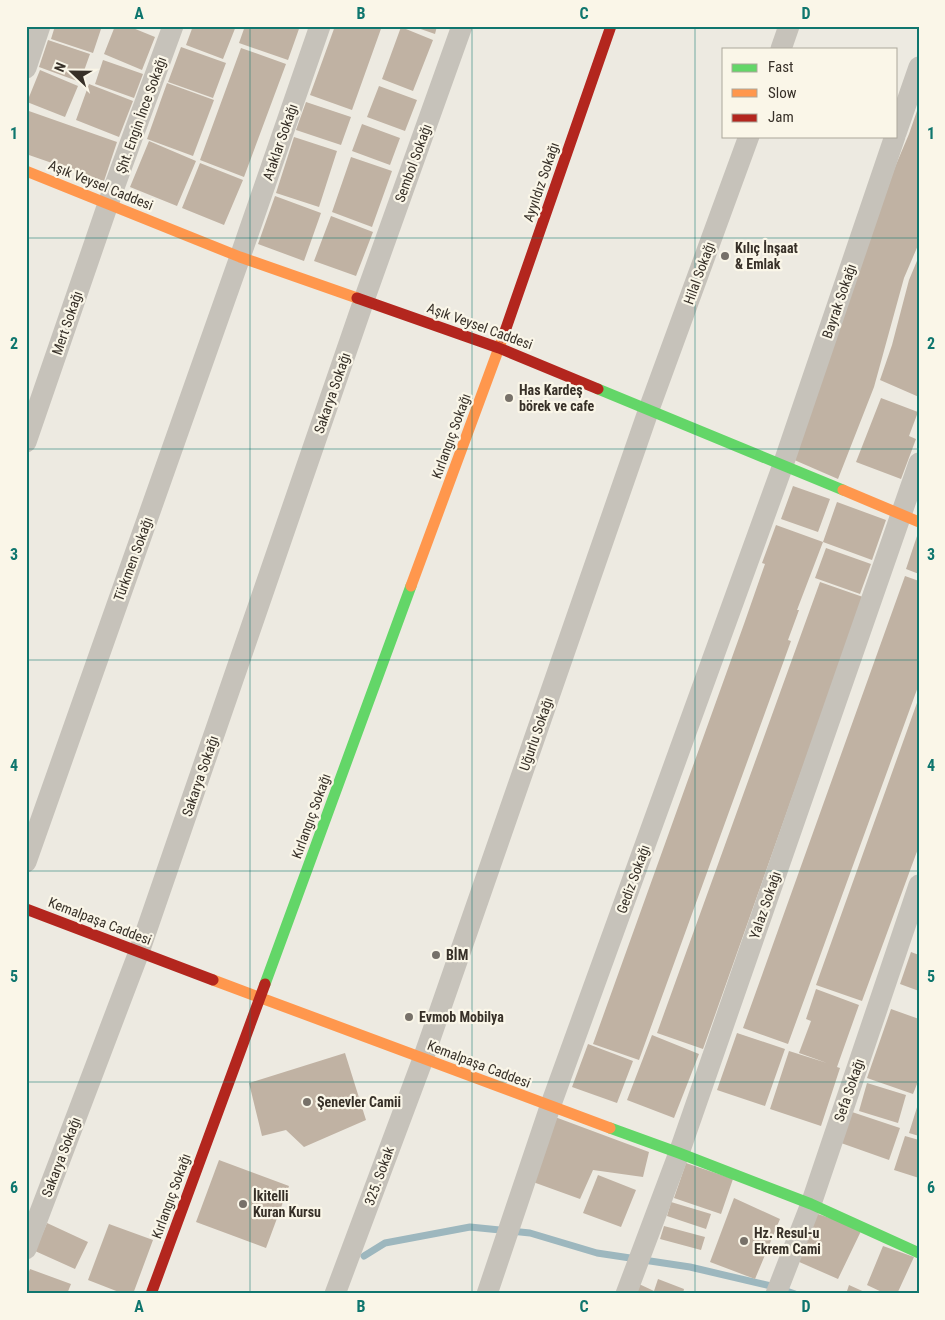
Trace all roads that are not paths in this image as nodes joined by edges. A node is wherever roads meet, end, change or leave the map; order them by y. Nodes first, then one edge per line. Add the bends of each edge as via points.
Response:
1 (40, 26) edge
2 (173, 26) edge
3 (320, 26) edge
4 (462, 26) edge
5 (611, 26) edge
6 (789, 26) edge
7 (781, 48) edge
8 (919, 67) edge
9 (26, 68) edge
10 (898, 126) edge
11 (748, 138) edge
12 (894, 138) edge
13 (26, 171) edge
14 (108, 204) junction
15 (240, 257) junction
16 (364, 300) junction
17 (500, 348) junction
18 (649, 409) junction
19 (26, 442) edge
20 (919, 463) edge
21 (783, 465) junction
22 (909, 518) edge
23 (26, 862) edge
24 (919, 885) edge
25 (26, 909) edge
26 (139, 952) junction
27 (261, 998) junction
28 (423, 1059) junction
29 (550, 1107) junction
30 (679, 1153) junction
31 (811, 1204) junction
32 (26, 1249) edge
33 (919, 1253) edge
34 (630, 1284) edge
35 (151, 1294) edge
36 (335, 1294) edge
37 (487, 1294) edge
38 (776, 1294) edge

1 - 9 street
2 - 14 street, Şht. Engin İnce Sokağı
3 - 15 street, Ataklar Sokağı
4 - 16 street, Sembol Sokağı
5 - 17 main road, Ayyıldız Sokağı
6 - 7 street
8 - 10 street
11 - 18 street, Hilal Sokağı
12 - 21 street, Bayrak Sokağı
13 - 14 main road, Aşık Veysel Caddesi
14 - 15 main road, Aşık Veysel Caddesi
14 - 19 street, Mert Sokağı
15 - 16 main road, Aşık Veysel Caddesi
15 - 23 street, Türkmen Sokağı
16 - 17 main road, Aşık Veysel Caddesi
16 - 26 street, Sakarya Sokağı
17 - 18 main road, Aşık Veysel Caddesi
17 - 27 main road, Kırlangıç Sokağı
18 - 21 main road, Aşık Veysel Caddesi
18 - 28 street, Uğurlu Sokağı
20 - 22 street, Yalaz Sokağı
21 - 22 main road, Aşık Veysel Caddesi
21 - 29 street, Gediz Sokağı
22 - 30 street, Yalaz Sokağı
24 - 31 street, Sefa Sokağı
25 - 26 main road, Kemalpaşa Caddesi
26 - 27 main road, Kemalpaşa Caddesi
26 - 32 street, Sakarya Sokağı
27 - 28 main road, Kemalpaşa Caddesi
27 - 35 main road, Kırlangıç Sokağı
28 - 29 main road, Kemalpaşa Caddesi
28 - 36 street, 325. Sokak
29 - 30 main road, Kemalpaşa Caddesi
29 - 37 street, Gediz Sokağı
30 - 31 main road, Kemalpaşa Caddesi
30 - 34 street, Yalaz Sokağı
31 - 33 main road, Kemalpaşa Caddesi
31 - 38 street, Sefa Sokağı

